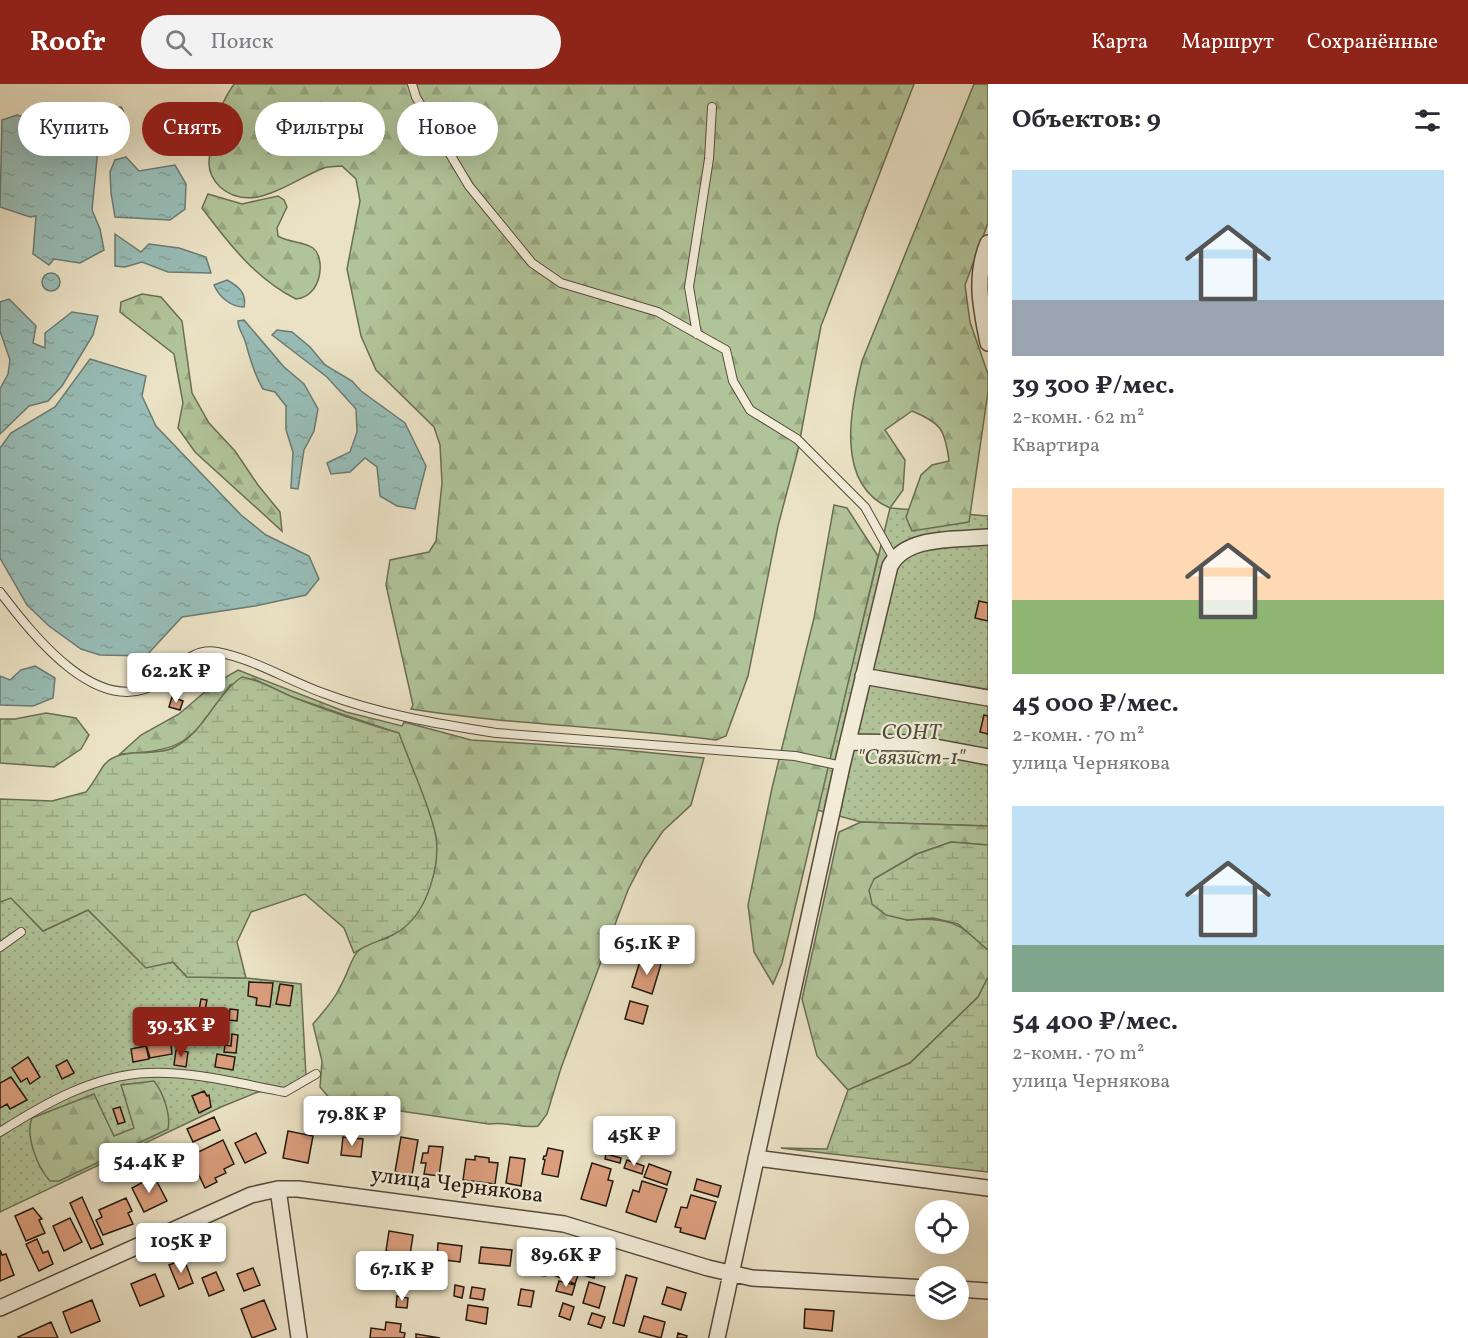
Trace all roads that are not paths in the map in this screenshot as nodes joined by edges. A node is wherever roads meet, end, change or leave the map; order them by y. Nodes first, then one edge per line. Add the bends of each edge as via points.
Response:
1 (412, 84) edge
2 (712, 107) dead end
3 (987, 250) edge
4 (697, 334) junction
5 (988, 343) edge
6 (988, 537) edge
7 (894, 559) junction
8 (0, 592) edge
9 (863, 676) junction
10 (988, 698) edge
11 (848, 742) junction
12 (988, 757) edge
13 (842, 766) junction
14 (21, 932) dead end
15 (0, 947) edge
16 (316, 1074) dead end
17 (0, 1132) edge
18 (756, 1158) junction
19 (988, 1188) edge
20 (278, 1189) junction
21 (729, 1274) junction
22 (915, 1287) edge
23 (969, 1290) edge
24 (988, 1291) edge
25 (0, 1308) edge
26 (299, 1338) edge
27 (717, 1338) edge

1 - 4 lane via 469,186 532,263 561,283 658,312
2 - 4 lane via 706,182 689,287
3 - 5 street via 979,286
4 - 7 lane via 726,350 733,381 750,410 797,439 865,507
6 - 7 street via 915,545 905,548
7 - 9 street
8 - 13 lane via 47,648 79,675 124,694 147,690 188,657 213,651 249,661 324,694 457,727 795,756
9 - 10 street
9 - 11 street
11 - 12 street via 914,743
11 - 13 street
13 - 18 street
14 - 15 lane
16 - 17 lane via 285,1092 178,1074 124,1076 68,1094
18 - 19 street
18 - 21 street
20 - 21 street, улица Чернякова via 564,1224
20 - 25 street, улица Чернякова via 252,1195
20 - 26 street
21 - 22 street, улица Чернякова
21 - 27 street
23 - 24 street

